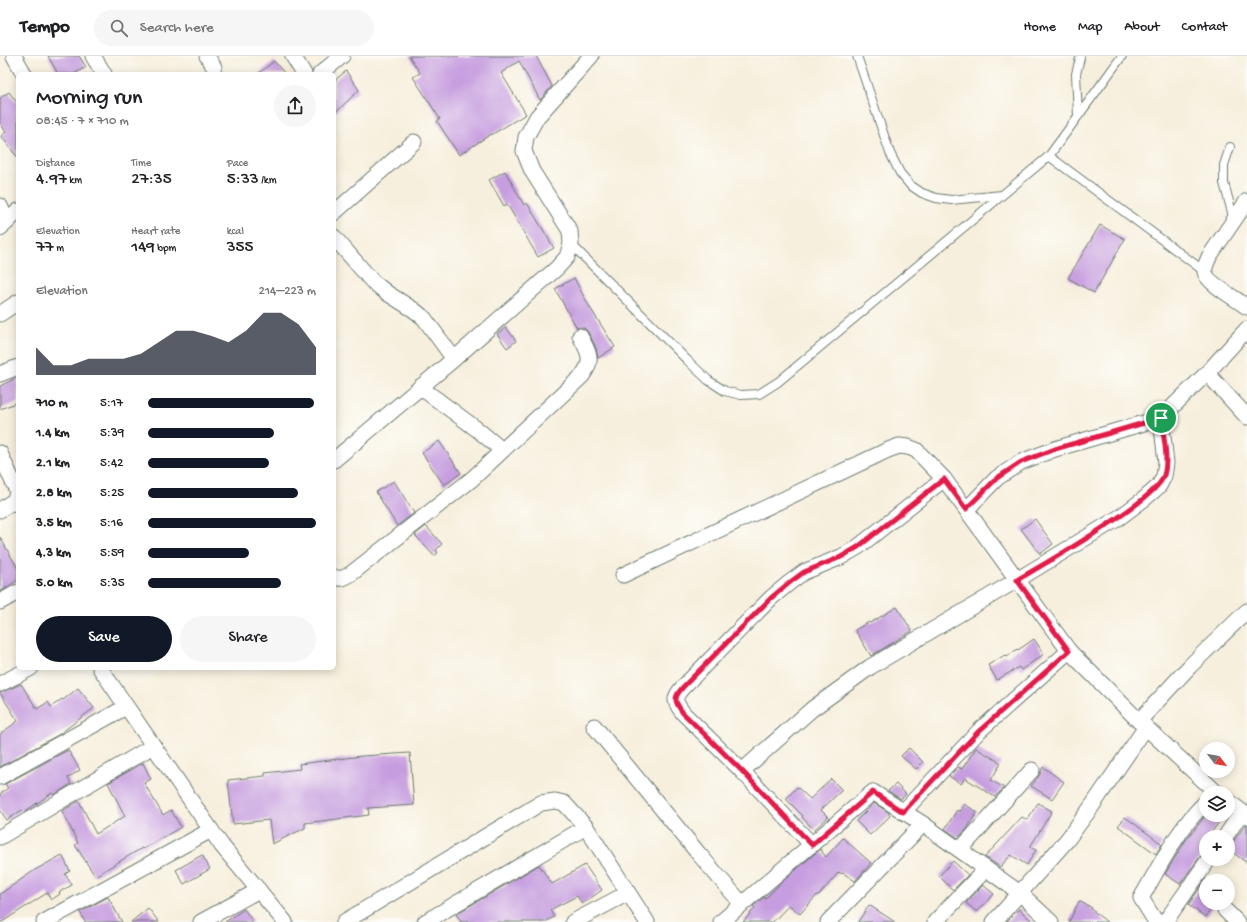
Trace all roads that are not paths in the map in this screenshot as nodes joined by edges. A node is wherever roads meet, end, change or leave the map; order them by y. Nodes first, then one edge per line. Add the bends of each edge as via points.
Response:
1 (14, 56) edge
2 (93, 56) edge
3 (293, 56) edge
4 (342, 56) edge
5 (591, 56) edge
6 (857, 56) edge
7 (1122, 56) edge
8 (1080, 58) dead end
9 (23, 72) edge
10 (103, 72) edge
11 (303, 72) edge
12 (322, 72) edge
13 (1078, 116) junction
14 (414, 142) dead end
15 (1230, 147) dead end
16 (1049, 156) junction
17 (1002, 195) junction
18 (1247, 201) edge
19 (0, 206) edge
20 (336, 212) edge
21 (16, 213) edge
22 (1234, 220) junction
23 (4, 225) edge
24 (336, 239) edge
25 (572, 244) junction
26 (1204, 271) junction
27 (16, 303) edge
28 (1247, 307) edge
29 (0, 314) edge
30 (1247, 329) edge
31 (580, 336) dead end
32 (454, 359) junction
33 (16, 368) edge
34 (1207, 373) junction
35 (0, 374) edge
36 (420, 387) junction
37 (1247, 417) edge
38 (1161, 418) junction
39 (502, 450) junction
40 (0, 453) edge
41 (336, 458) edge
42 (944, 479) junction
43 (16, 494) edge
44 (16, 498) edge
45 (966, 509) junction
46 (0, 510) edge
47 (623, 575) dead end
48 (336, 578) edge
49 (1017, 580) junction
50 (16, 593) edge
51 (0, 602) edge
52 (1247, 612) edge
53 (1069, 651) junction
54 (27, 670) edge
55 (101, 670) edge
56 (0, 684) edge
57 (126, 707) junction
58 (1142, 724) junction
59 (594, 726) dead end
60 (153, 746) junction
61 (1032, 770) dead end
62 (742, 771) junction
63 (0, 777) edge
64 (1209, 786) edge
65 (1235, 806) edge
66 (1199, 809) edge
67 (903, 812) junction
68 (1245, 814) edge
69 (923, 824) junction
70 (586, 827) junction
71 (211, 830) junction
72 (1231, 830) edge
73 (0, 837) edge
74 (812, 845) junction
75 (960, 850) junction
76 (1205, 866) edge
77 (986, 869) junction
78 (259, 890) junction
79 (628, 893) junction
80 (1020, 893) junction
81 (742, 904) junction
82 (1225, 910) dead end
83 (44, 922) edge
84 (201, 922) edge
85 (285, 922) edge
86 (344, 922) edge
87 (425, 922) edge
88 (573, 922) edge
89 (647, 922) edge
90 (721, 922) edge
91 (828, 922) edge
92 (934, 922) edge
93 (994, 922) edge
94 (1052, 922) edge
95 (1156, 922) edge
96 (1166, 922) edge
97 (1237, 922) edge

1 - 9 street
2 - 10 street
3 - 11 street
4 - 12 street
5 - 25 street via 537,117 526,137 524,151 532,171 570,231
6 - 17 lane via 890,153 910,186 936,198 951,200
7 - 13 lane
8 - 13 lane via 1076,74
13 - 16 lane
14 - 20 street
15 - 22 lane via 1224,165 1224,183
16 - 17 lane
16 - 26 lane
17 - 25 lane via 778,382 759,394 741,395 725,391 708,380
18 - 22 street
19 - 23 street
21 - 23 street
22 - 26 street via 1209,257
24 - 32 street via 372,281 424,318
25 - 32 street via 567,257 558,268
26 - 28 street via 1211,282
27 - 29 street
30 - 34 street
31 - 39 street via 590,354 587,369
32 - 36 street
33 - 35 street
34 - 37 street
34 - 38 street
36 - 39 street
36 - 41 street
38 - 45 street via 1055,449 1021,462 997,478
38 - 49 street via 1166,463 1159,486 1120,517
39 - 48 street via 472,478 352,573 344,578
40 - 43 street
42 - 45 street
42 - 47 street via 916,450 899,446
42 - 62 street via 858,547 804,572 789,583 771,598 678,693 676,704 683,713
44 - 46 street
45 - 49 street
49 - 53 street
49 - 62 street via 870,667 812,709
50 - 51 street
52 - 58 street via 1190,666
53 - 58 street
53 - 67 street via 979,731
54 - 56 street
55 - 57 street
57 - 60 street
57 - 63 street
58 - 64 street
58 - 80 street via 1092,806 1067,840
59 - 81 street
60 - 71 street
60 - 73 street
61 - 75 street
62 - 74 street
65 - 68 street
66 - 95 street via 1174,843 1141,898
67 - 69 street
67 - 74 street via 873,792
68 - 72 street
69 - 75 street
69 - 91 street
70 - 79 street
70 - 86 street via 564,804 555,801 542,803
70 - 87 street
71 - 78 street
71 - 83 street
74 - 81 street
75 - 77 street
76 - 96 street
77 - 80 street
77 - 92 street
78 - 84 street
78 - 85 street
79 - 88 street
79 - 89 street
80 - 93 street
80 - 94 street
81 - 90 street
82 - 97 street

